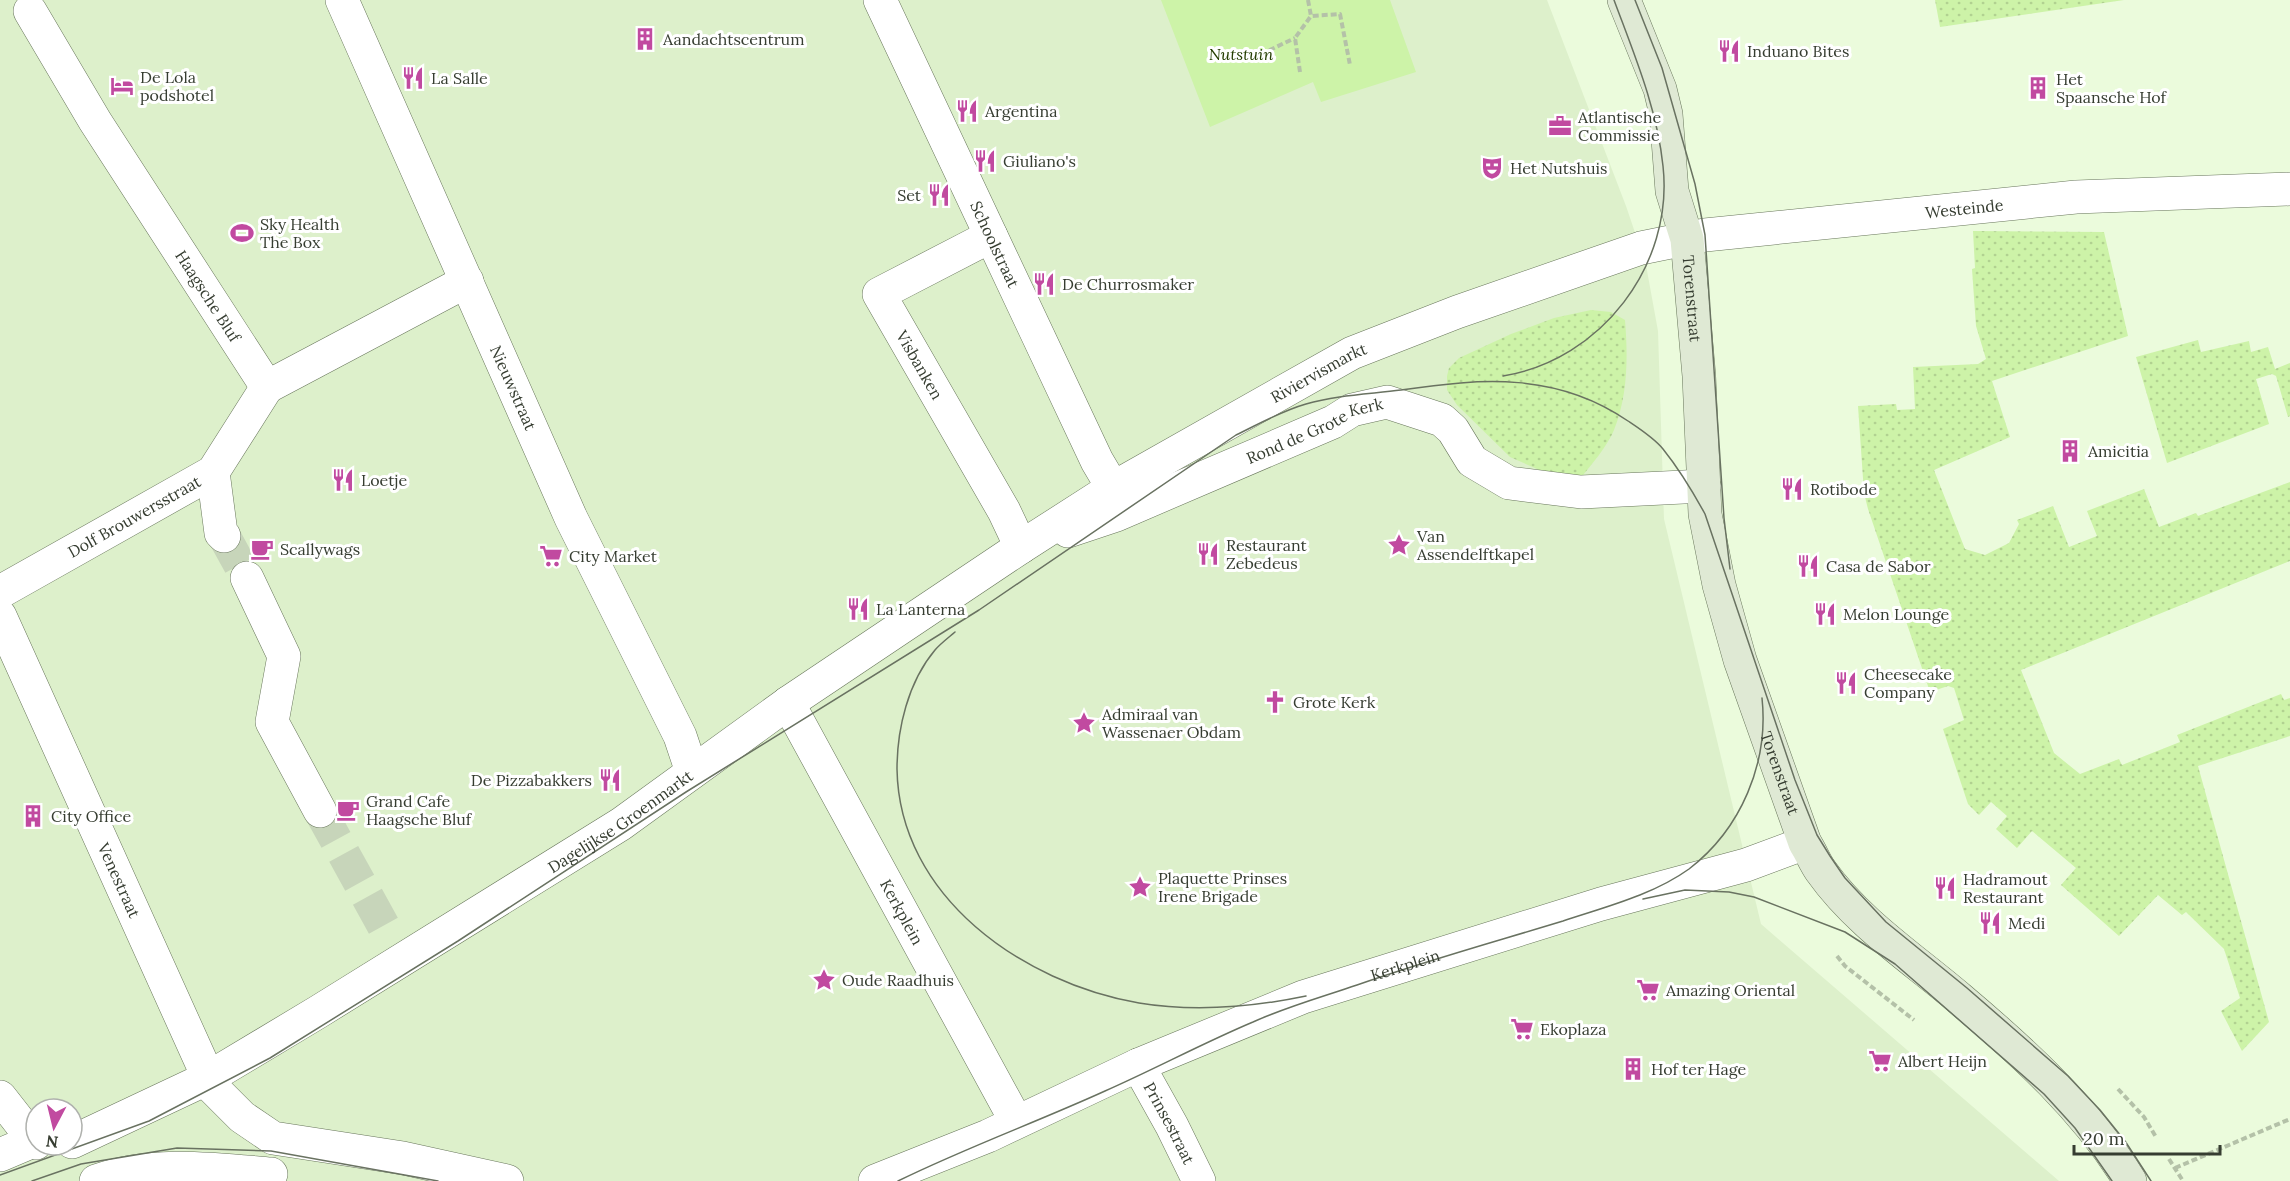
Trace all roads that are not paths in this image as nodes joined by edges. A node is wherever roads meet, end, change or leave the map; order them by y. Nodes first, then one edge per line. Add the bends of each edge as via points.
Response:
1 (342, 0) edge
2 (880, 0) edge
3 (1624, 0) edge
4 (30, 11) dead end
5 (2290, 189) edge
6 (991, 236) junction
7 (1687, 238) junction
8 (1641, 248) joint
9 (467, 281) junction
10 (267, 387) junction
11 (213, 472) junction
12 (1704, 486) junction
13 (1113, 488) junction
14 (224, 536) tunnel mouth
15 (1020, 547) junction
16 (247, 578) tunnel mouth
17 (0, 592) edge
18 (0, 616) edge
19 (6, 649) edge
20 (788, 703) junction
21 (692, 772) junction
22 (320, 811) tunnel mouth
23 (1805, 843) junction
24 (1138, 1065) junction
25 (208, 1078) junction
26 (0, 1097) edge
27 (1016, 1121) junction
28 (24, 1128) edge
29 (84, 1136) edge
30 (273, 1137) junction
31 (24, 1147) edge
32 (0, 1155) edge
33 (270, 1177) edge
34 (96, 1181) edge
35 (506, 1181) edge
36 (875, 1181) edge
37 (1199, 1181) edge
38 (2130, 1181) edge

1 - 9 street, Nieuwstraat
2 - 6 street, Schoolstraat
3 - 7 street, Torenstraat via 1679,139 1692,202
4 - 10 street, Haagsche Bluf via 95,121
5 - 7 street, Westeinde via 2076,197
6 - 13 street, Schoolstraat
6 - 15 street, Visbanken via 879,294 1004,511
7 - 8 street, Westeinde
7 - 12 street, Torenstraat
8 - 13 street, Riviervismarkt via 1352,353
9 - 10 street
9 - 21 street, Nieuwstraat via 571,518 680,736
10 - 11 street, Dolf Brouwersstraat
11 - 14 street
11 - 17 street, Dolf Brouwersstraat
12 - 15 street, Rond de Grote Kerk via 1581,492 1509,483 1472,461 1442,420 1387,402 1352,411 1116,515
12 - 23 street, Torenstraat via 1705,514 1719,585 1740,660
13 - 15 street, Riviervismarkt
15 - 20 street, Dagelijkse Groenmarkt
16 - 22 street via 284,656 272,722
18 - 19 street, Venestraat
19 - 25 street, Venestraat
20 - 21 street, Dagelijkse Groenmarkt
20 - 27 street, Kerkplein
21 - 25 street, Dagelijkse Groenmarkt via 621,824 396,946
23 - 24 street, Kerkplein via 1746,865 1601,904 1303,997
23 - 38 street, Torenstraat via 1821,871 1868,921 2055,1084 2110,1148
24 - 27 street, Kerkplein
24 - 37 street, Prinsestraat
25 - 29 street, Dagelijkse Groenmarkt
25 - 30 street via 242,1117
26 - 28 street
27 - 36 street, Kerkplein
30 - 33 street
30 - 35 street via 403,1158
31 - 32 street
33 - 34 street via 150,1168

